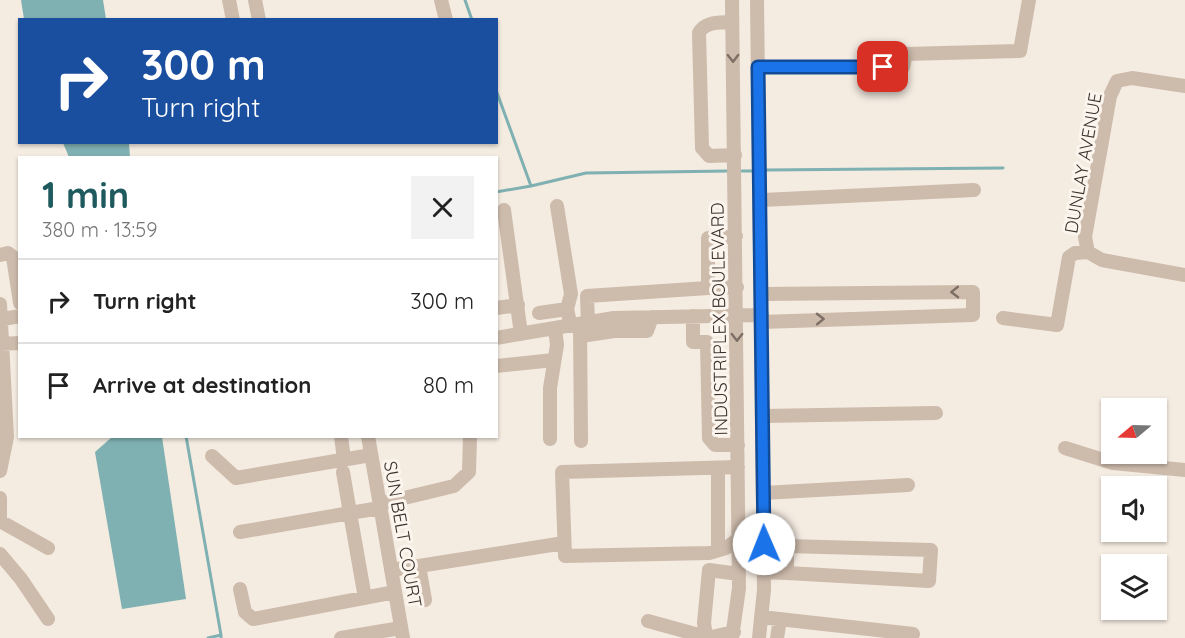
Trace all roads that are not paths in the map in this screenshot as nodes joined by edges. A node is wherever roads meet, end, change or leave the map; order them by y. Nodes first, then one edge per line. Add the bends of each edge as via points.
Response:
1 (229, 0) edge
2 (255, 0) edge
3 (441, 0) edge
4 (732, 0) edge
5 (757, 0) edge
6 (1029, 0) edge
7 (232, 18) edge
8 (259, 18) edge
9 (446, 18) edge
10 (732, 22) junction
11 (758, 67) junction
12 (1185, 86) edge
13 (758, 130) junction
14 (735, 131) junction
15 (735, 155) junction
16 (974, 190) dead end
17 (760, 200) junction
18 (557, 206) dead end
19 (504, 210) dead end
20 (736, 236) junction
21 (1088, 252) junction
22 (0, 255) edge
23 (1185, 275) edge
24 (737, 287) junction
25 (708, 288) junction
26 (18, 292) edge
27 (761, 294) junction
28 (0, 299) edge
29 (18, 299) edge
30 (0, 304) edge
31 (518, 305) junction
32 (498, 308) edge
33 (567, 309) junction
34 (539, 313) dead end
35 (737, 314) junction
36 (18, 316) edge
37 (693, 316) junction
38 (762, 318) junction
39 (1003, 318) dead end
40 (3, 320) junction
41 (580, 327) junction
42 (555, 328) junction
43 (521, 334) junction
44 (498, 338) edge
45 (2, 343) edge
46 (18, 343) edge
47 (555, 360) junction
48 (498, 366) edge
49 (936, 413) dead end
50 (762, 416) junction
51 (3, 422) edge
52 (341, 438) edge
53 (368, 438) edge
54 (470, 438) edge
55 (550, 439) dead end
56 (581, 441) dead end
57 (738, 445) junction
58 (1065, 448) dead end
59 (2, 453) edge
60 (371, 455) junction
61 (212, 456) dead end
62 (344, 465) junction
63 (738, 467) junction
64 (718, 468) junction
65 (1185, 470) edge
66 (0, 471) edge
67 (908, 485) dead end
68 (763, 493) junction
69 (0, 498) edge
70 (379, 506) junction
71 (350, 513) junction
72 (0, 519) edge
73 (240, 532) dead end
74 (738, 539) junction
75 (564, 543) junction
76 (764, 544) junction
77 (788, 546) junction
78 (48, 548) dead end
79 (718, 549) junction
80 (0, 554) edge
81 (703, 554) junction
82 (419, 566) junction
83 (391, 570) junction
84 (709, 570) junction
85 (764, 573) junction
86 (787, 573) junction
87 (739, 574) junction
88 (240, 589) dead end
89 (395, 592) junction
90 (364, 598) junction
91 (425, 600) dead end
92 (761, 617) junction
93 (48, 619) dead end
94 (780, 619) junction
95 (648, 621) dead end
96 (402, 633) edge
97 (913, 634) dead end
98 (373, 635) edge
99 (733, 635) edge
100 (340, 638) edge
101 (706, 638) edge
102 (759, 638) edge
103 (777, 638) edge

1 - 7 street
2 - 8 street
3 - 9 street
4 - 10 street, INDUSTRIPLEX BOULEVARD
5 - 11 street
6 - 11 street via 1020,51 906,54 903,67
10 -> 14 street, INDUSTRIPLEX BOULEVARD
10 - 15 street via 703,26 699,33 702,148 709,156
11 - 13 street
12 - 21 street, DUNLAY AVENUE via 1132,78 1117,81 1110,96 1085,237
13 - 14 street
13 - 17 street
14 - 15 street, INDUSTRIPLEX BOULEVARD
15 - 20 street, INDUSTRIPLEX BOULEVARD
16 - 17 street
17 - 27 street
18 - 33 street via 571,294
19 - 31 street
20 - 24 street, INDUSTRIPLEX BOULEVARD
20 - 25 street via 708,238
21 - 23 street via 1102,260
21 - 39 street via 1069,257 1057,325
22 - 26 street via 13,257
24 - 25 street
24 - 35 street, INDUSTRIPLEX BOULEVARD
25 - 41 street via 587,296
27 - 38 street
38 -> 27 street via 973,315 973,292
28 - 29 street
30 - 40 street
31 - 32 street
31 - 43 street
33 - 34 street
33 - 41 street
35 - 37 street
35 - 38 street
35 -> 57 street, INDUSTRIPLEX BOULEVARD
36 - 40 street
37 - 41 street via 614,318
37 - 57 street via 693,342 707,342 709,438 719,445
38 - 50 street
40 - 45 street
41 - 42 street
41 - 56 street
42 - 43 street
42 - 47 street
43 - 44 street
45 - 46 street
45 - 51 street
47 - 48 street
47 - 55 street via 550,388
49 - 50 street
50 - 68 street
51 - 59 street
52 - 62 street
53 - 60 street, SUN BELT COURT
54 - 70 street via 469,472 454,486
57 - 63 street, INDUSTRIPLEX BOULEVARD
58 - 65 street via 1113,463
59 - 66 street
60 - 62 street
60 - 70 street, SUN BELT COURT
61 - 62 street via 236,478
62 - 71 street
63 - 64 street
63 - 74 street, INDUSTRIPLEX BOULEVARD
64 - 75 street via 562,472
64 - 79 street
67 - 68 street
68 - 76 street
69 - 72 street
70 - 71 street
70 - 83 street, SUN BELT COURT
71 - 73 street
71 - 90 street
72 - 78 street
74 - 76 street
74 - 79 street
74 - 87 street, INDUSTRIPLEX BOULEVARD
75 - 81 street via 565,556
75 - 82 street
76 - 77 street
76 - 85 street
77 - 86 street
77 - 86 street via 931,550 928,581
79 - 81 street
80 - 93 street
81 - 84 street
82 - 83 street
82 - 91 street
83 - 89 street, SUN BELT COURT
84 - 87 street
84 - 101 street
85 - 86 street
85 - 92 street
87 - 99 street, INDUSTRIPLEX BOULEVARD
88 - 90 street via 245,612 253,619
89 - 90 street
89 - 96 street, SUN BELT COURT
92 - 94 street
92 - 102 street
94 - 97 street
94 - 103 street
95 - 101 street
96 - 98 street
98 - 100 street
99 - 101 street

